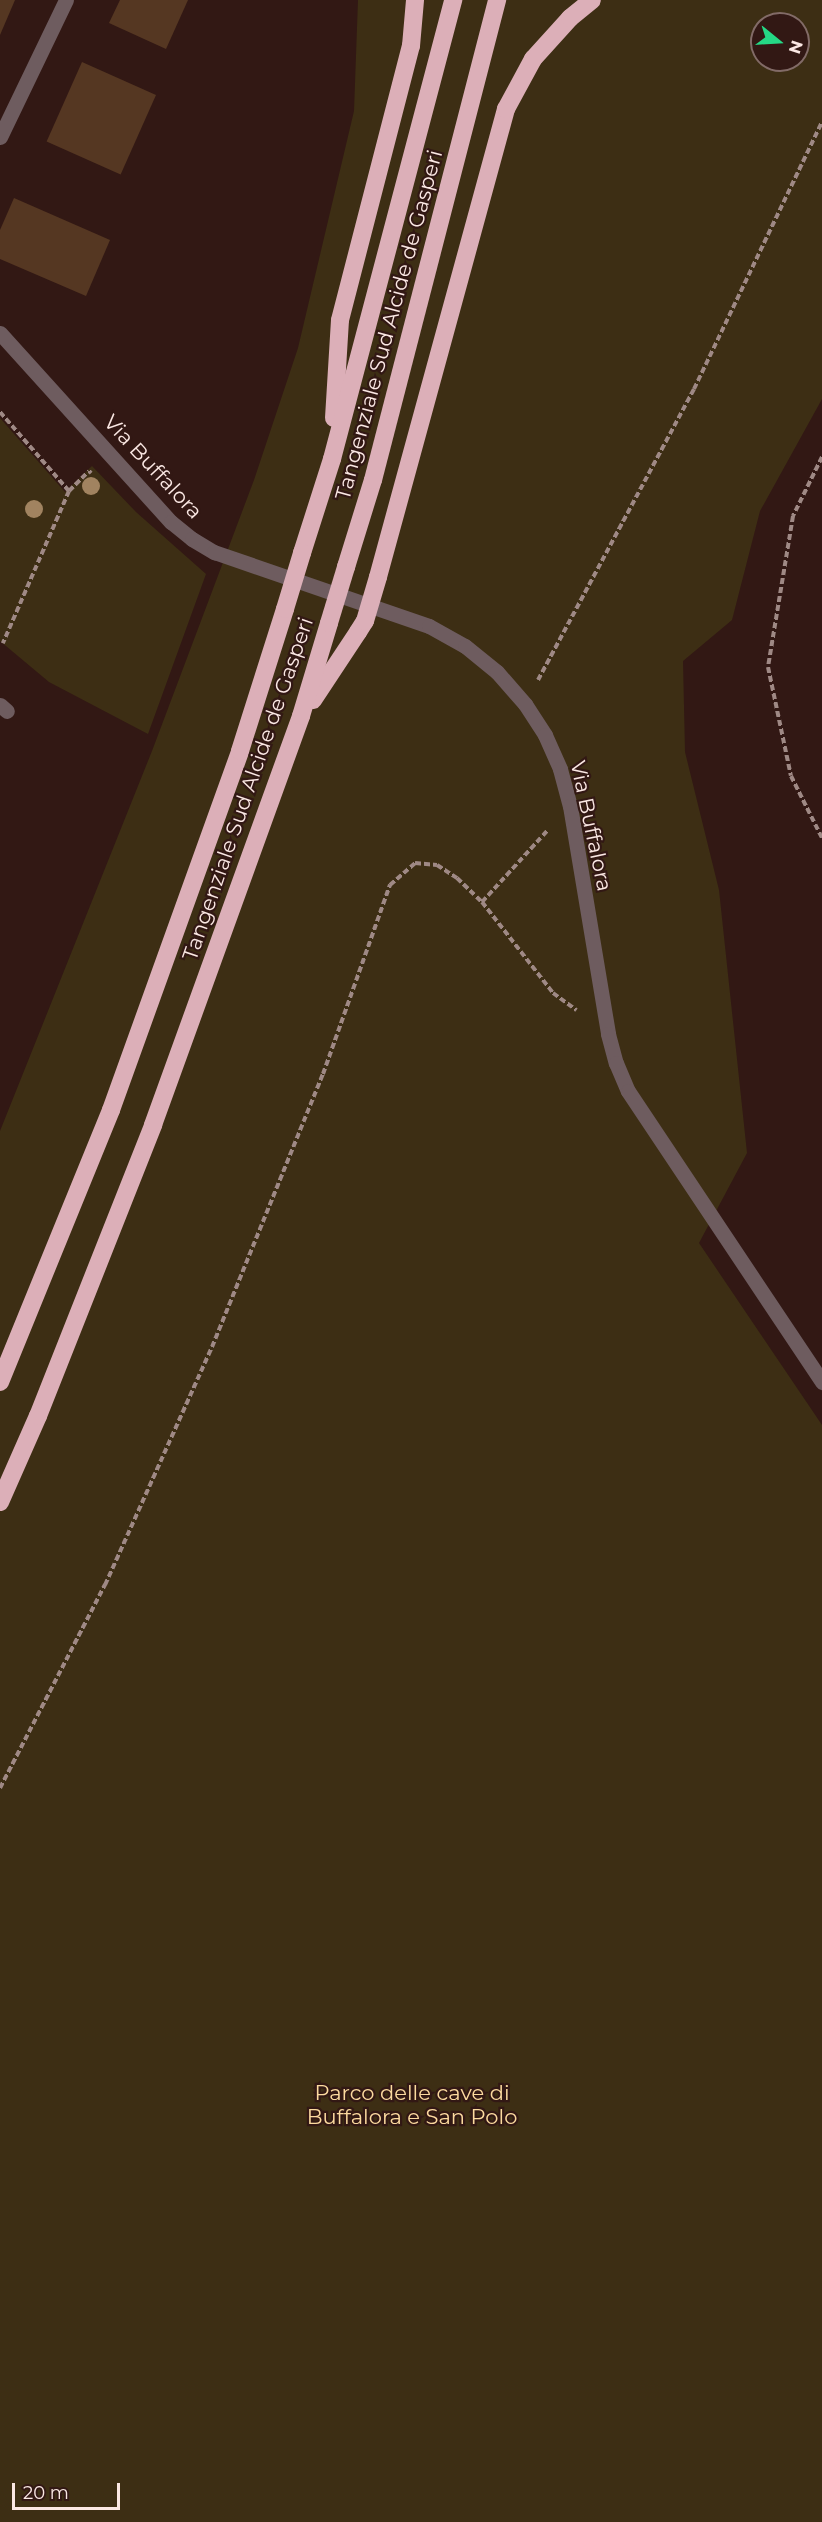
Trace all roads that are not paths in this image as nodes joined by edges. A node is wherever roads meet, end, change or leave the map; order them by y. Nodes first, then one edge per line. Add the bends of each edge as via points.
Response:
1 (66, 0) edge
2 (415, 0) edge
3 (453, 0) edge
4 (497, 0) edge
5 (592, 0) edge
6 (0, 137) edge
7 (0, 333) edge
8 (332, 459) junction
9 (302, 716) junction
10 (0, 1382) edge
11 (822, 1382) edge
12 (0, 1502) edge

1 - 6 street
2 - 8 highway via 411,46 340,320
3 - 8 highway, Tangenziale Sud Alcide de Gasperi
4 - 9 highway, Tangenziale Sud Alcide de Gasperi, bridge via 373,480
5 - 9 highway, bridge via 533,59 506,109 366,621
7 - 11 street, Via Buffalora via 171,522 192,539 214,552 429,626 465,646 498,672 525,704 553,752 570,806 608,1034 628,1091
8 - 10 highway, Tangenziale Sud Alcide de Gasperi, bridge via 240,751 111,1110
9 - 12 highway, Tangenziale Sud Alcide de Gasperi via 153,1125

